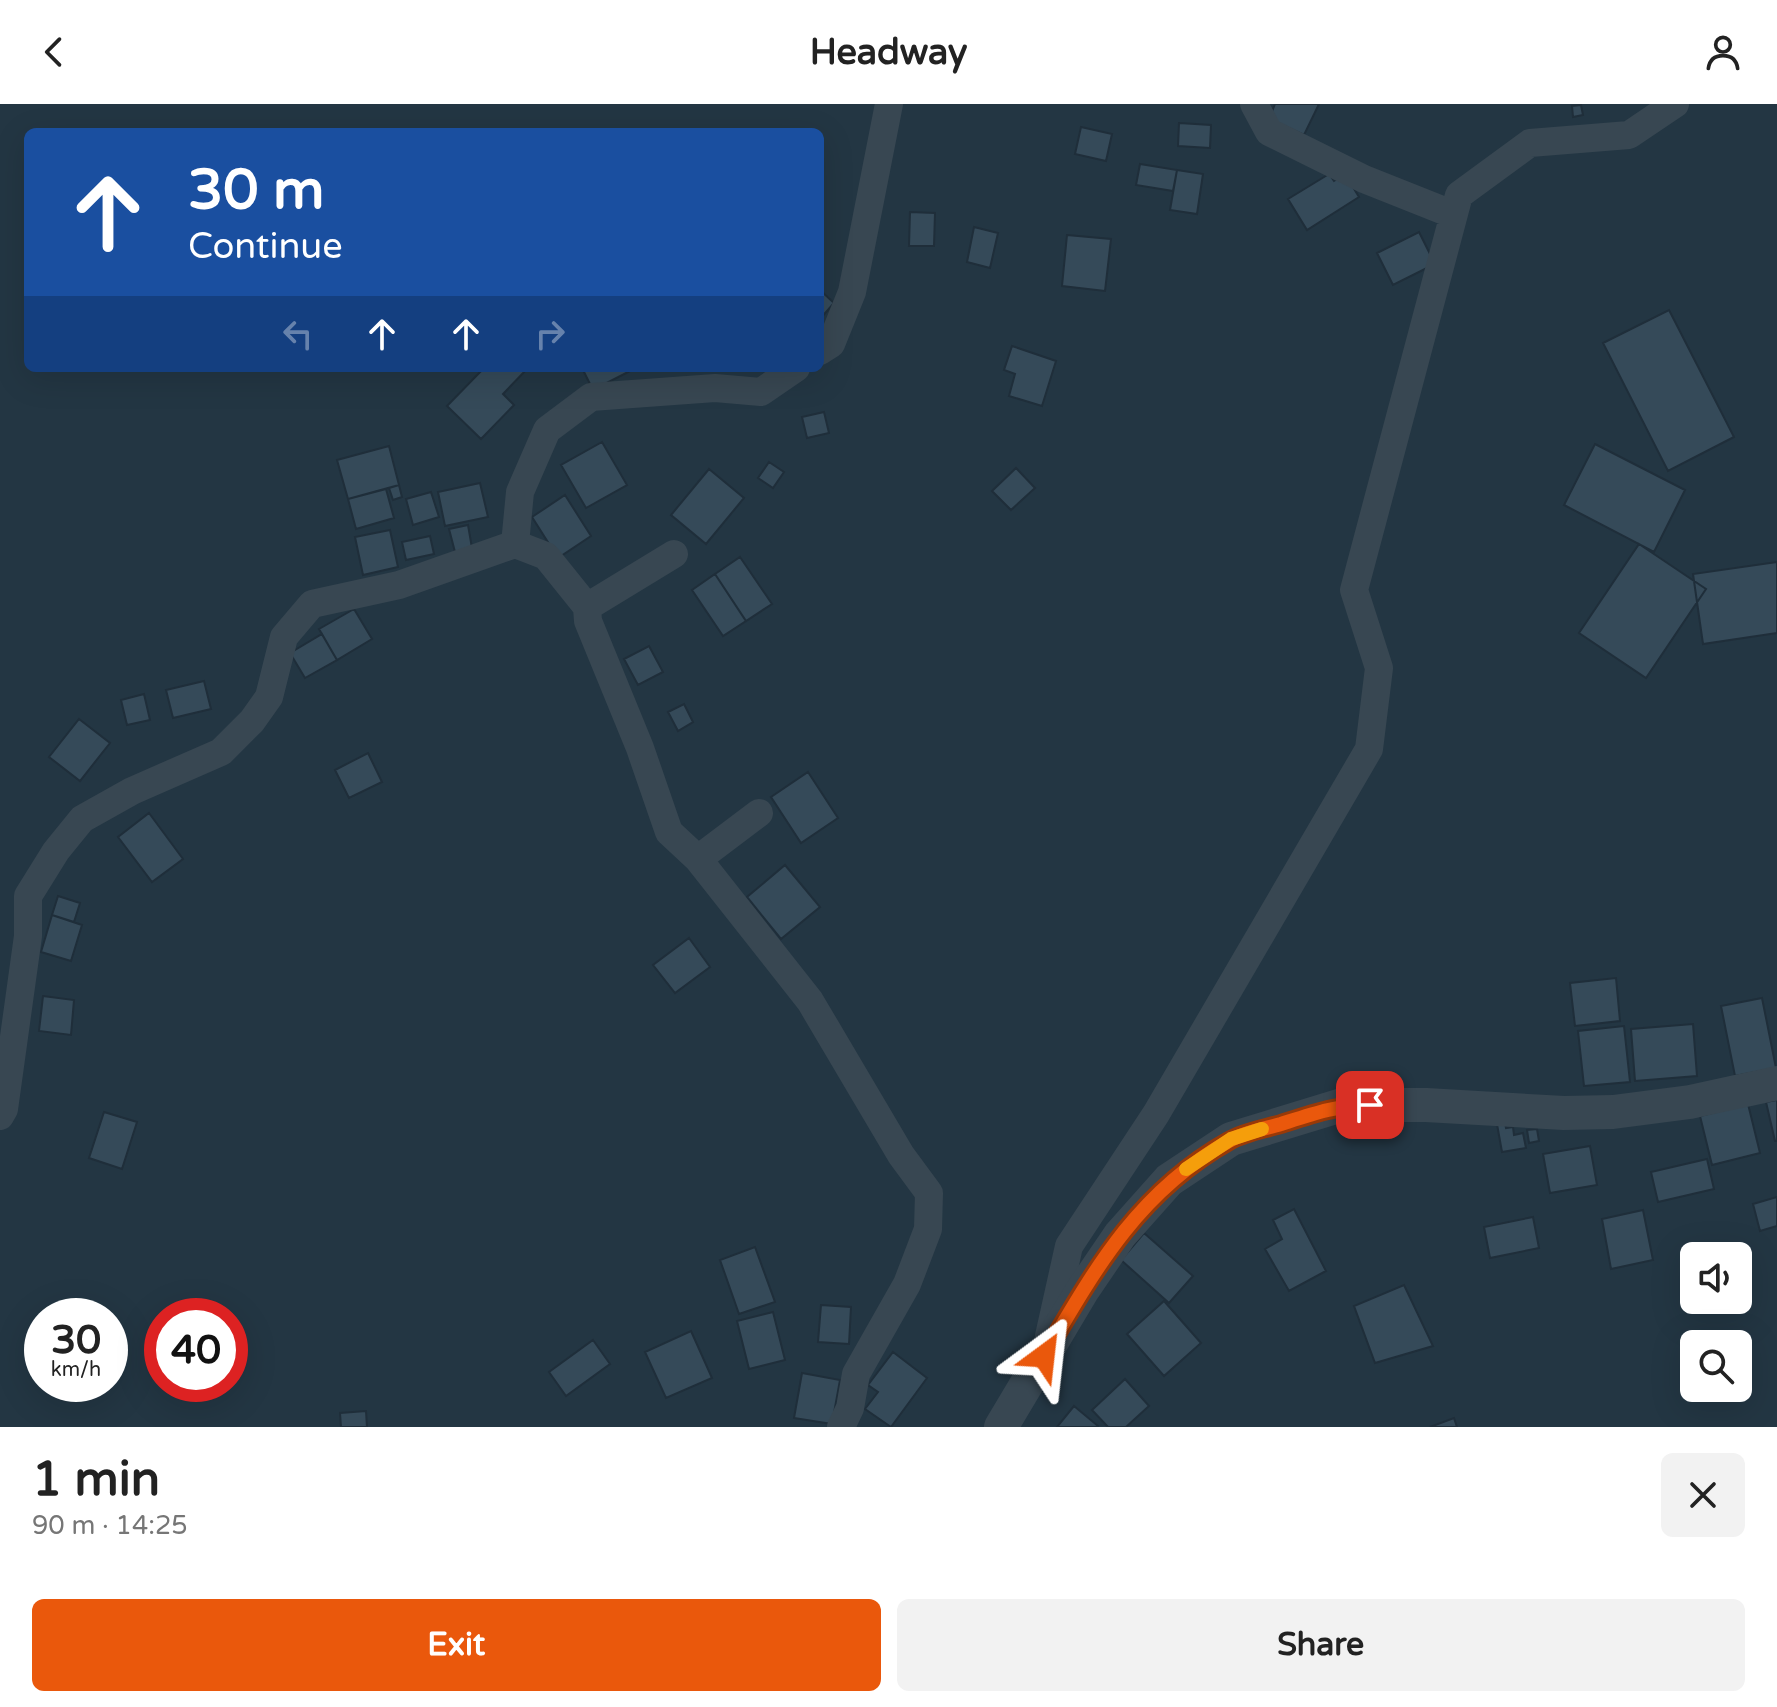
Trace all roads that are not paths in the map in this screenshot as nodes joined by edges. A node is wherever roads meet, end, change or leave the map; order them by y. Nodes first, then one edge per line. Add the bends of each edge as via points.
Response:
1 (889, 104) edge
2 (1254, 104) edge
3 (1675, 104) edge
4 (1452, 214) junction
5 (824, 348) edge
6 (790, 372) edge
7 (515, 544) junction
8 (674, 554) dead end
9 (587, 607) junction
10 (759, 813) dead end
11 (698, 859) junction
12 (1777, 1083) edge
13 (0, 1116) edge
14 (1044, 1356) junction
15 (841, 1427) edge
16 (1001, 1427) edge

1 - 5 street via 852,292 831,344
2 - 4 street via 1269,132 1364,179
3 - 4 street via 1629,135 1530,143 1459,195
4 - 14 street via 1354,590 1379,668 1369,749 1156,1114 1069,1246
6 - 7 street via 761,392 715,388 591,397 547,430 520,492
7 - 9 street via 546,556
7 - 13 street via 399,585 312,604 284,637 269,697 221,752 82,819 28,896 28,936
8 - 9 street
9 - 11 street via 669,832
10 - 11 street
11 - 15 street via 810,1001 929,1193 928,1229 907,1284 856,1374
12 - 14 street via 1613,1112 1342,1105 1231,1139 1169,1180 1120,1235
14 - 16 street

